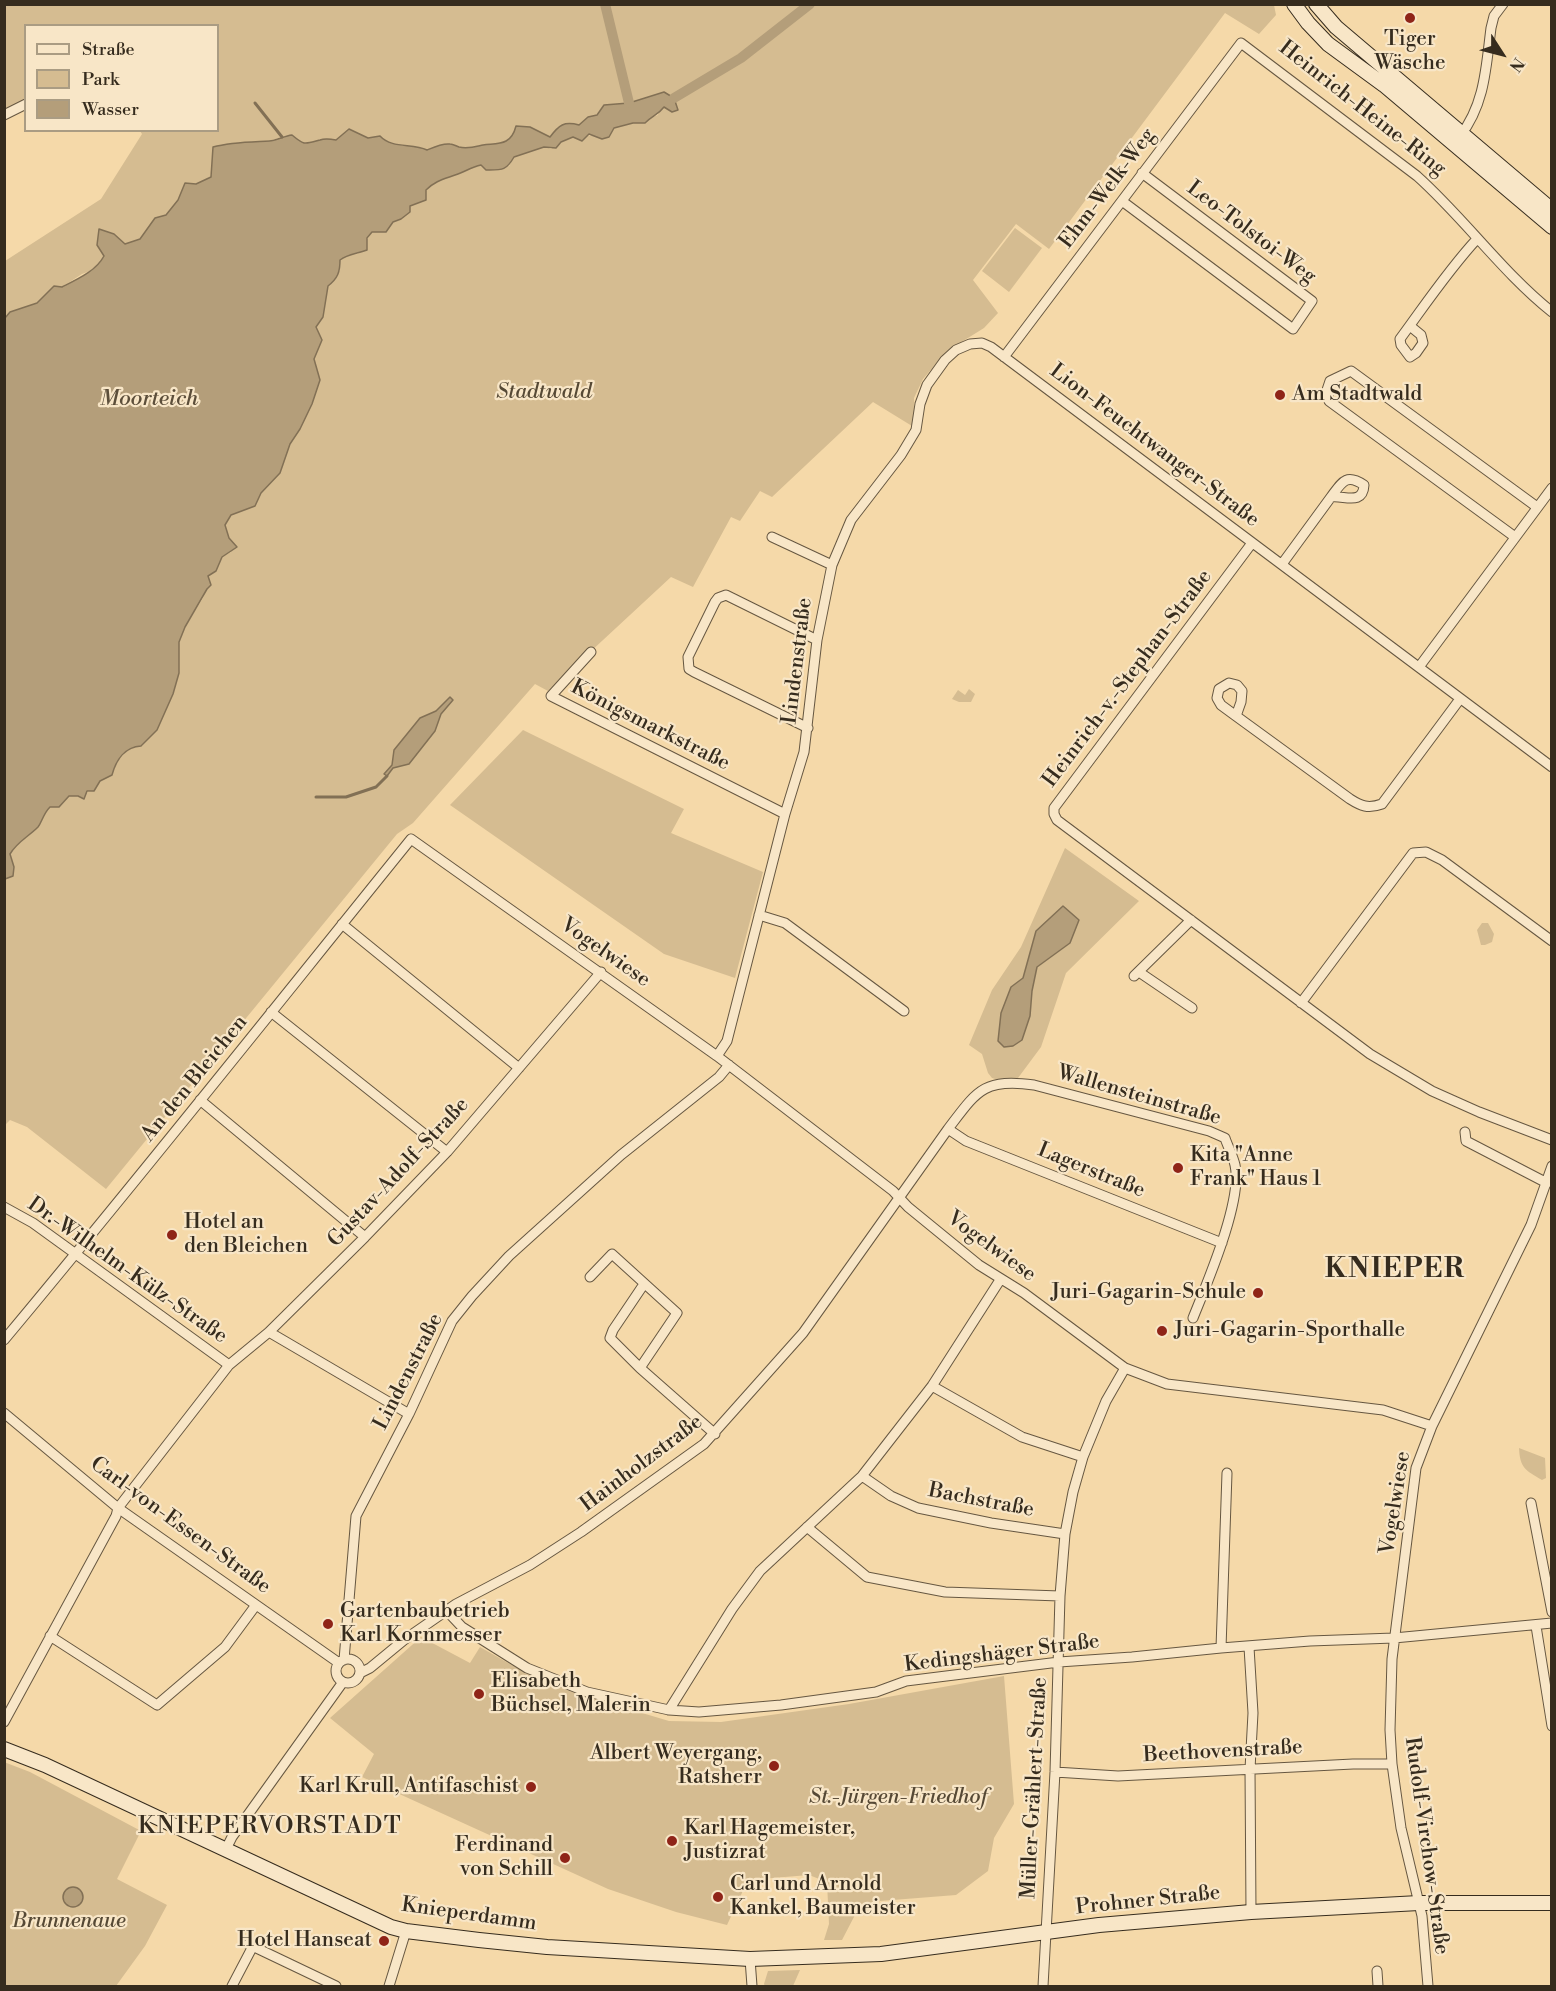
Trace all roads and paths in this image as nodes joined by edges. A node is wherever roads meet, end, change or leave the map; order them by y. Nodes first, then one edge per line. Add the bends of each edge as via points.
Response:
1 (1294, 4) edge
2 (1306, 4) edge
3 (1316, 4) edge
4 (1503, 4) edge
5 (1325, 17) junction
6 (1241, 44) joint
7 (24, 105) edge
8 (4, 115) edge
9 (1458, 139) junction
10 (1142, 173) junction
11 (1122, 201) junction
12 (1551, 210) edge
13 (1551, 227) edge
14 (1478, 239) junction
15 (1551, 312) edge
16 (1410, 326) dead end
17 (1004, 357) junction
18 (1551, 488) edge
19 (1331, 497) dead end
20 (1537, 507) junction
21 (772, 537) dead end
22 (1515, 537) junction
23 (1252, 543) junction
24 (1282, 564) junction
25 (832, 565) junction
26 (817, 640) junction
27 (591, 652) dead end
28 (1419, 667) junction
29 (1460, 699) junction
30 (1236, 716) dead end
31 (808, 728) junction
32 (1551, 767) edge
33 (785, 814) junction
34 (411, 839) joint
35 (759, 915) junction
36 (1191, 920) junction
37 (342, 924) junction
38 (1551, 941) edge
39 (601, 972) junction
40 (1301, 1003) junction
41 (1192, 1008) dead end
42 (904, 1011) dead end
43 (271, 1012) junction
44 (717, 1056) junction
45 (729, 1065) junction
46 (519, 1068) junction
47 (200, 1100) junction
48 (948, 1129) junction
49 (1465, 1132) dead end
50 (1551, 1140) edge
51 (447, 1152) junction
52 (1551, 1166) edge
53 (1546, 1183) junction
54 (900, 1198) junction
55 (4, 1207) edge
56 (365, 1237) junction
57 (1222, 1243) junction
58 (76, 1255) junction
59 (590, 1276) dead end
60 (1000, 1280) junction
61 (644, 1284) junction
62 (1193, 1317) dead end
63 (269, 1332) junction
64 (4, 1340) edge
65 (229, 1365) junction
66 (640, 1368) junction
67 (1125, 1368) junction
68 (932, 1386) junction
69 (4, 1413) edge
70 (409, 1414) junction
71 (1432, 1426) junction
72 (715, 1434) junction
73 (1083, 1457) junction
74 (1227, 1473) dead end
75 (862, 1476) junction
76 (1531, 1503) dead end
77 (118, 1508) junction
78 (807, 1527) junction
79 (1065, 1534) junction
80 (1060, 1596) junction
81 (256, 1605) junction
82 (446, 1610) junction
83 (1551, 1612) edge
84 (1551, 1623) edge
85 (1536, 1626) junction
86 (50, 1636) junction
87 (1394, 1638) junction
88 (1249, 1647) junction
89 (1221, 1648) junction
90 (341, 1662) junction
91 (1059, 1662) junction
92 (360, 1673) junction
93 (343, 1682) junction
94 (669, 1710) junction
95 (4, 1722) edge
96 (1551, 1726) edge
97 (4, 1749) edge
98 (1392, 1764) junction
99 (1250, 1769) junction
100 (1055, 1772) junction
101 (226, 1849) junction
102 (1419, 1903) junction
103 (1551, 1903) edge
104 (1251, 1912) junction
105 (406, 1930) junction
106 (1045, 1933) junction
107 (750, 1959) junction
108 (1377, 1971) dead end
109 (232, 1986) edge
110 (336, 1986) edge
111 (390, 1986) edge
112 (752, 1986) edge
113 (1043, 1986) edge
114 (1378, 1986) edge
115 (1428, 1986) edge

1 - 9 main road, Heinrich-Heine-Ring via 1323,40
2 - 5 main road
3 - 5 main road
4 - 9 street via 1491,28 1478,107
5 - 9 main road, Heinrich-Heine-Ring
6 - 10 street, Ehm-Welk-Weg
6 - 14 street, Heinrich-Heine-Ring via 1418,176
7 - 8 street
9 - 12 main road, Heinrich-Heine-Ring
9 - 13 main road, Heinrich-Heine-Ring
10 - 11 street, Ehm-Welk-Weg
10 - 11 street, Leo-Tolstoi-Weg via 1312,301 1293,330
11 - 17 street, Ehm-Welk-Weg
14 - 15 street, Heinrich-Heine-Ring
14 - 16 street
17 - 23 street, Lion-Feuchtwanger-Straße
17 - 25 street, Lindenstraße via 982,343 970,344 948,356 927,385 916,430 851,520
18 - 20 street
19 - 24 street
20 - 22 street
20 - 22 street via 1351,371 1330,381 1329,401
21 - 25 street
22 - 28 street
23 - 24 street, Lion-Feuchtwanger-Straße
23 - 36 street, Heinrich-v.-Stephan-Straße via 1054,808 1057,820
24 - 28 street, Lion-Feuchtwanger-Straße
25 - 26 street, Lindenstraße
26 - 31 street, Lindenstraße
26 - 31 street via 726,595 715,602 688,657 689,669 694,672
27 - 33 street, Königsmarkstraße via 551,696
28 - 29 street, Lion-Feuchtwanger-Straße
29 - 30 street via 1382,804 1373,807 1362,807
29 - 32 street, Lion-Feuchtwanger-Straße
31 - 33 street, Lindenstraße
33 - 35 street, Lindenstraße
34 - 37 street, An den Bleichen
34 - 39 street, Vogelwiese
35 - 42 street via 785,923
35 - 44 street, Lindenstraße via 728,1041
36 - 40 street, Heinrich-v.-Stephan-Straße
36 - 41 street via 1137,974
37 - 43 street, An den Bleichen
37 - 46 street
38 - 40 street via 1442,860 1426,852 1413,853
39 - 44 street, Vogelwiese
39 - 46 street, Gustav-Adolf-Straße
40 - 50 street, Heinrich-v.-Stephan-Straße via 1371,1054 1432,1091
43 - 47 street, An den Bleichen
43 - 51 street
44 - 45 street, Vogelwiese
45 - 54 street, Vogelwiese
45 - 70 street, Lindenstraße via 621,1155 509,1256 472,1296 445,1334
46 - 51 street, Gustav-Adolf-Straße
47 - 56 street
47 - 58 street, An den Bleichen
48 - 54 street, Hainholzstraße
48 - 57 street, Lagerstraße via 977,1145
48 - 57 street, Wallensteinstraße via 981,1091 1007,1082 1034,1085 1209,1131 1225,1138 1236,1166
49 - 53 street via 1466,1141
51 - 56 street, Gustav-Adolf-Straße
52 - 53 street
53 - 71 street via 1528,1231
54 - 60 street, Vogelwiese
54 - 72 street, Hainholzstraße via 803,1333
55 - 58 street, Dr.-Wilhelm-Külz-Straße
56 - 63 street, Gustav-Adolf-Straße
57 - 62 street, Wallensteinstraße
58 - 64 street, An den Bleichen
58 - 65 street, Dr.-Wilhelm-Külz-Straße
59 - 61 street via 612,1254
60 - 67 street, Vogelwiese via 1024,1293
60 - 68 street
61 - 66 street via 610,1338
61 - 66 street via 677,1313
63 - 65 street, Gustav-Adolf-Straße
63 - 70 street
65 - 77 street, Gustav-Adolf-Straße
66 - 72 street
67 - 71 street, Vogelwiese via 1167,1384 1383,1410
67 - 73 street, Müller-Grählert-Straße via 1106,1401
68 - 73 street via 1022,1437
68 - 75 street
69 - 77 street, Carl-von-Essen-Straße
70 - 90 street, Lindenstraße via 356,1516
71 - 87 street, Vogelwiese via 1416,1468
72 - 82 street, Hainholzstraße via 530,1565
73 - 79 street, Müller-Grählert-Straße
74 - 89 street
75 - 78 street
75 - 79 street, Bachstraße via 918,1508
76 - 83 street
77 - 81 street, Carl-von-Essen-Straße
77 - 86 street, Gustav-Adolf-Straße
78 - 80 street via 867,1577 945,1592
78 - 94 street via 760,1570
79 - 80 street, Müller-Grählert-Straße
80 - 91 street, Müller-Grählert-Straße
81 - 86 street via 225,1647 157,1705
81 - 90 street, Carl-von-Essen-Straße
82 - 92 street, Hainholzstraße
82 - 94 street, Kedingshäger Straße via 462,1627 527,1668 587,1692
84 - 85 street, Kedingshäger Straße
85 - 87 street, Kedingshäger Straße
85 - 96 street
86 - 95 street, Gustav-Adolf-Straße
87 - 88 street, Kedingshäger Straße
87 - 98 street, Rudolf-Virchow-Straße
88 - 89 street, Kedingshäger Straße
88 - 99 street via 1253,1713
89 - 91 street, Kedingshäger Straße
90 - 92 street via 350,1659 357,1663
90 - 93 street via 337,1674
91 - 94 street, Kedingshäger Straße via 906,1682 876,1692 781,1705 699,1712
91 - 100 street, Müller-Grählert-Straße
92 - 93 street via 353,1682
93 - 101 street
97 - 101 main road, Knieperdamm
98 - 99 street, Beethovenstraße
98 - 102 street, Rudolf-Virchow-Straße via 1401,1828
99 - 100 street, Beethovenstraße via 1118,1776
99 - 104 street
100 - 106 street, Müller-Grählert-Straße
101 - 105 main road, Knieperdamm via 378,1921
102 - 103 main road, Prohner Straße
102 - 104 main road, Prohner Straße
102 - 115 street, Rudolf-Virchow-Straße
104 - 106 main road, Prohner Straße
105 - 107 main road, Knieperdamm via 547,1947
105 - 111 street
106 - 107 main road, Prohner Straße via 881,1954
106 - 113 street, Müller-Grählert-Straße
107 - 112 street
108 - 114 street
109 - 110 street via 251,1945

